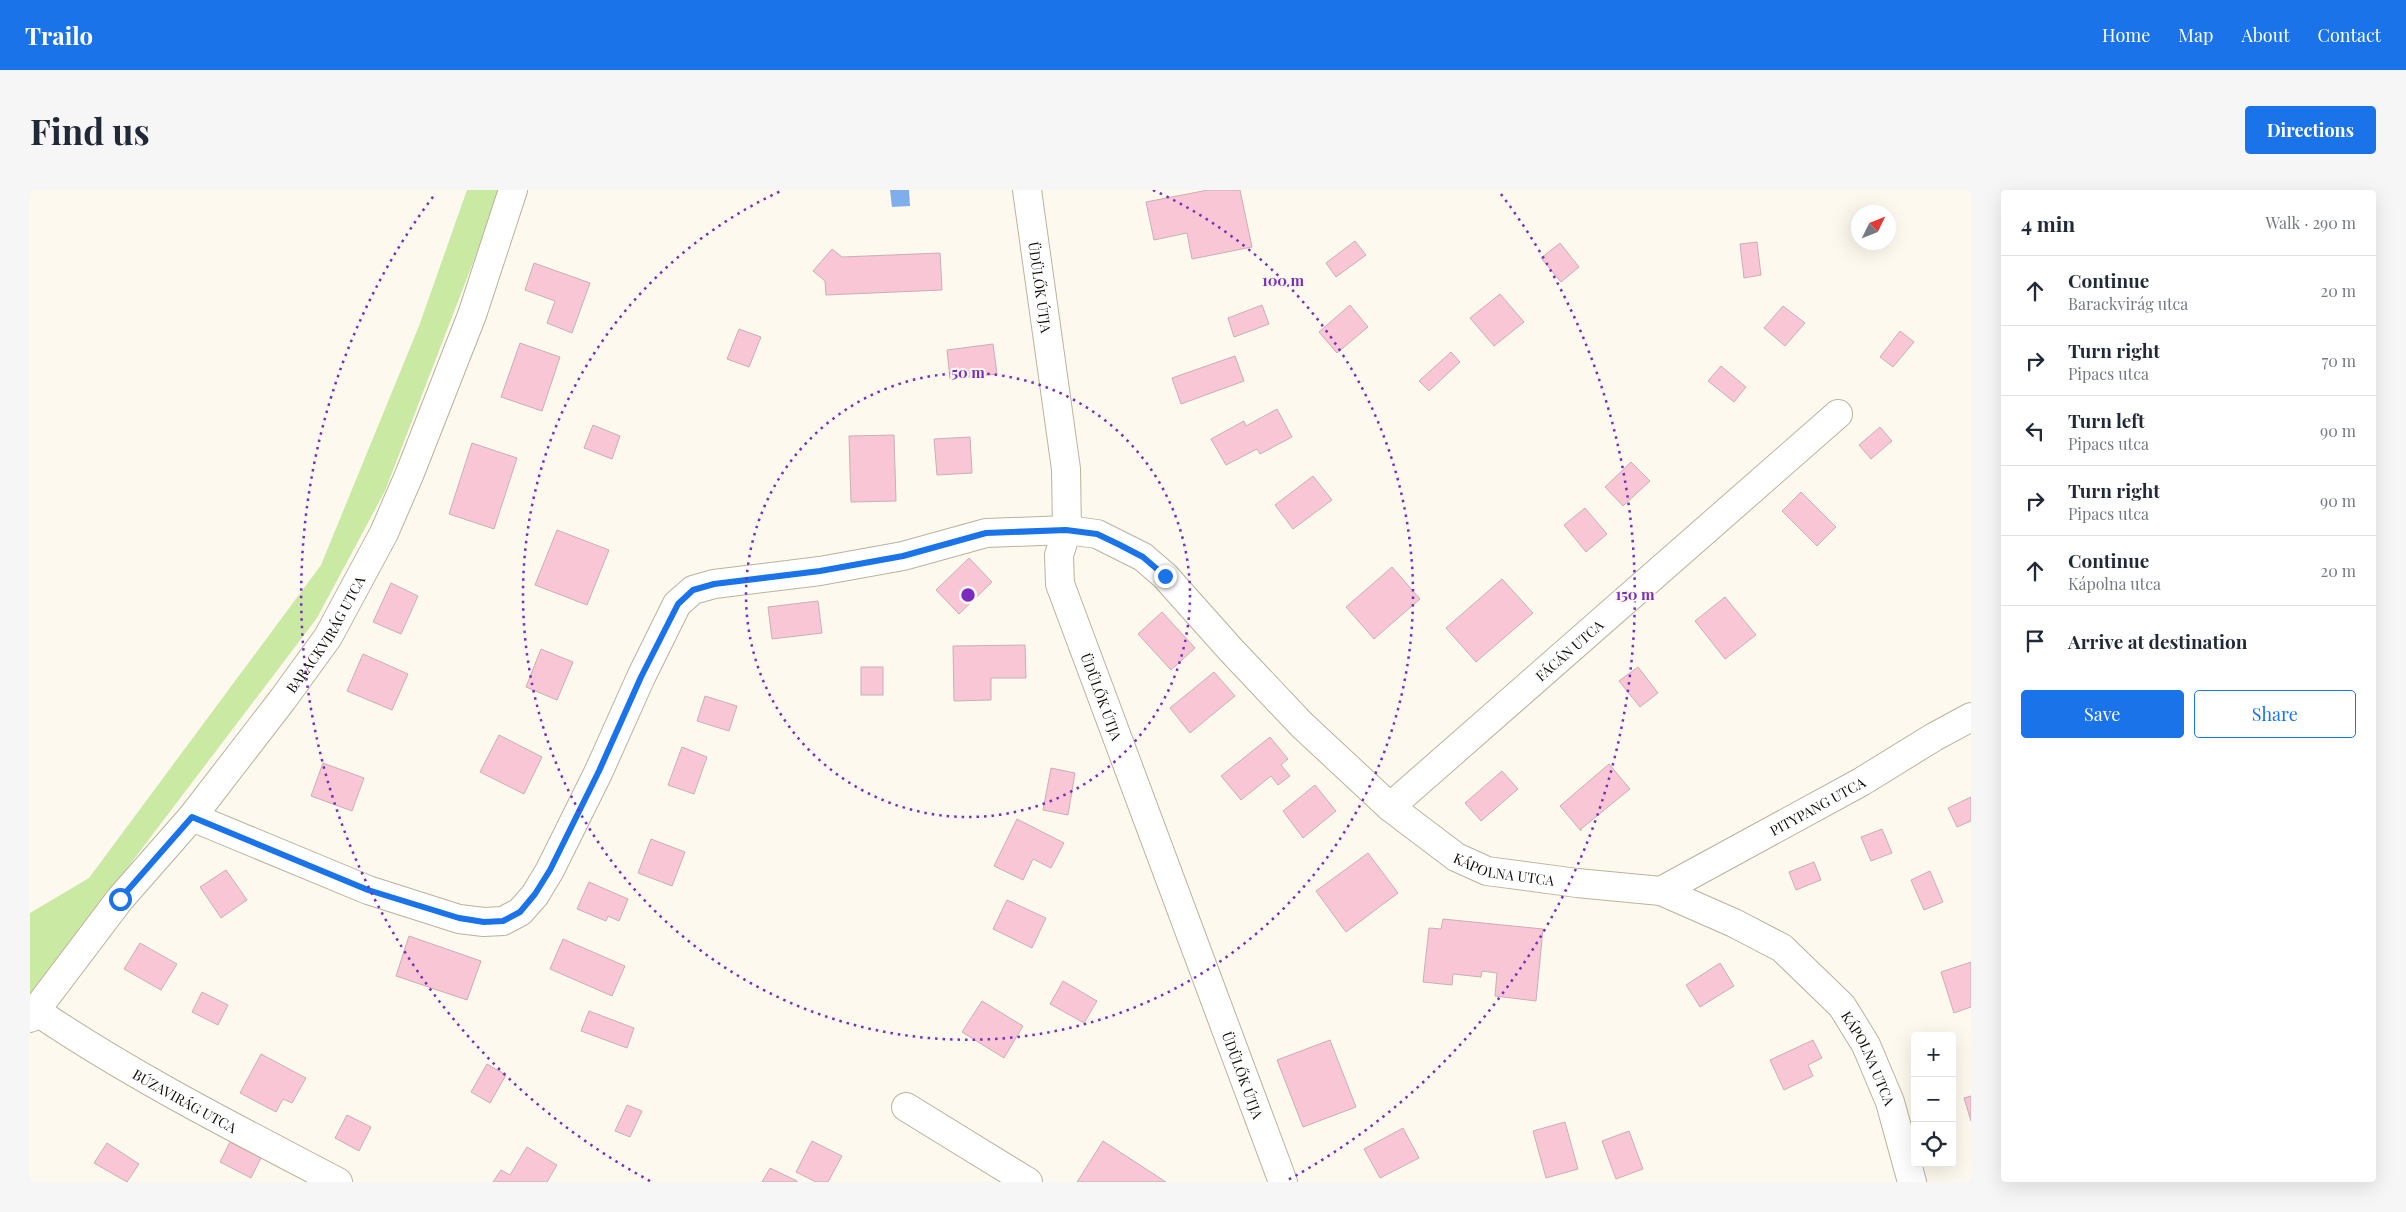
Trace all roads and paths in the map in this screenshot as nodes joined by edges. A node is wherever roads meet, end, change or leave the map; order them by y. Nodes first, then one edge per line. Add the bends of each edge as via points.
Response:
1 (513, 190) edge
2 (1026, 190) edge
3 (1838, 414) dead end
4 (1066, 530) junction
5 (1971, 717) edge
6 (1390, 807) junction
7 (192, 817) junction
8 (1661, 891) junction
9 (33, 1014) edge
10 (906, 1107) dead end
11 (322, 1179) edge
12 (1028, 1182) edge
13 (1282, 1182) edge
14 (1912, 1182) edge

1 - 7 street, BARACKVIRÁG UTCA via 472,315 410,473 358,586 328,637 284,699
2 - 4 street, ÜDÜLŐK ÚTJA via 1066,470
3 - 6 street, FÁCÁN UTCA
4 - 6 street, KÁPOLNA UTCA via 1097,534 1143,557 1165,576 1302,725
4 - 7 street, KÁPOLNA UTCA via 986,533 903,556 820,571 714,584 693,590 678,604 669,620 550,870 520,912 503,921 459,918 368,890
4 - 13 street, ÜDÜLŐK ÚTJA via 1059,555 1060,584
5 - 8 street, PITYPANG UTCA via 1861,782
6 - 8 street, KÁPOLNA UTCA via 1456,857 1487,871
7 - 9 street, BARACKVIRÁG UTCA via 120,899
8 - 14 street, KÁPOLNA UTCA via 1782,948 1842,1006 1866,1045 1890,1102
9 - 11 street, BÚZAVIRÁG UTCA
10 - 12 street

